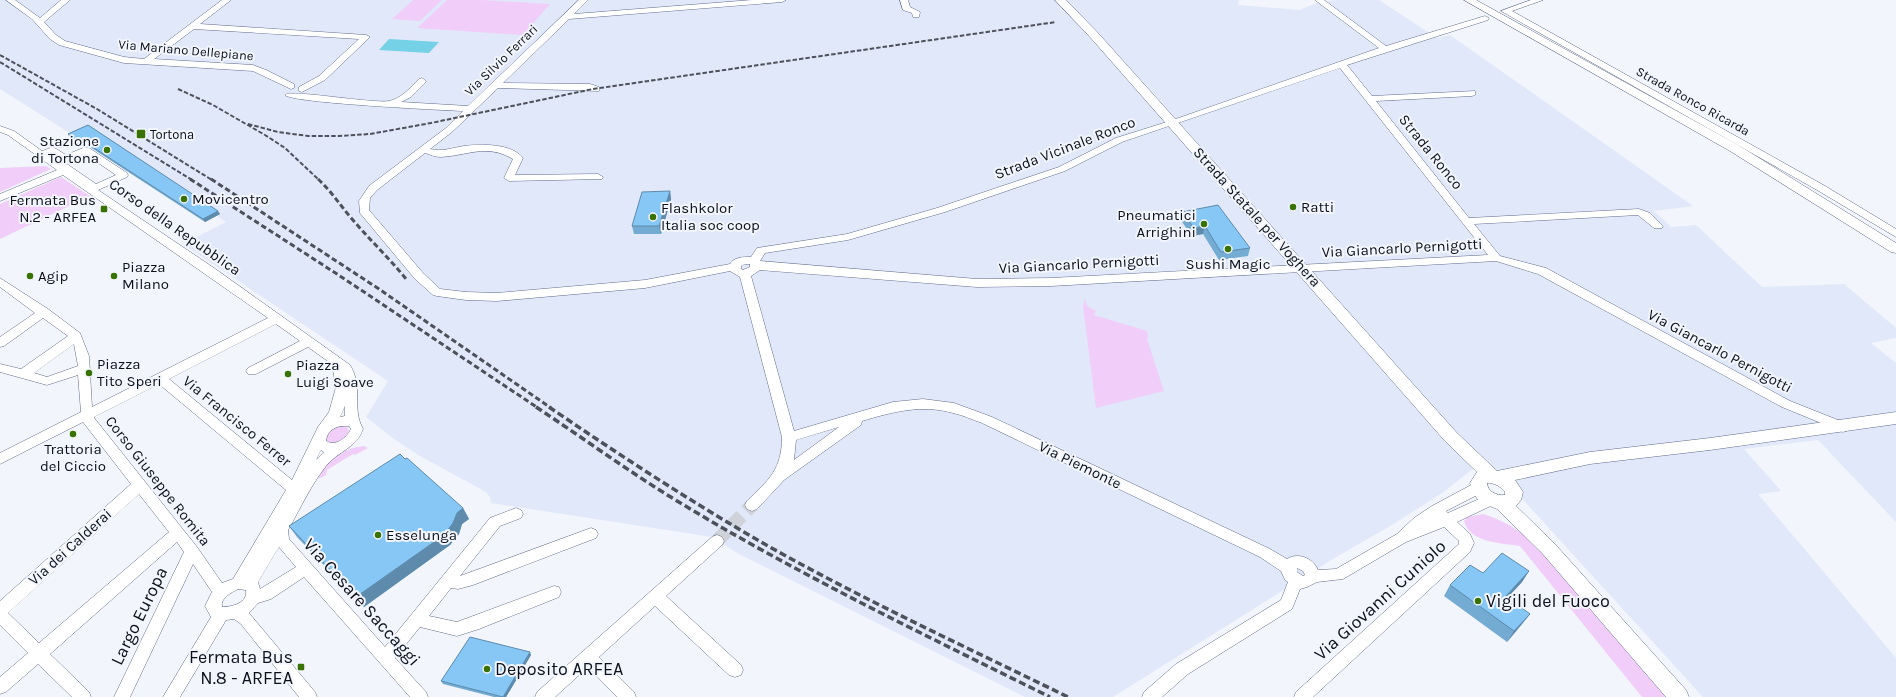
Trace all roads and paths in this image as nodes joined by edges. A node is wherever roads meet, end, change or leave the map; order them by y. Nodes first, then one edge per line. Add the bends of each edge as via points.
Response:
1 (10, 0) edge
2 (24, 0) edge
3 (66, 0) edge
4 (227, 0) edge
5 (584, 0) edge
6 (782, 0) edge
7 (904, 0) edge
8 (1060, 0) edge
9 (1319, 0) edge
10 (1469, 0) edge
11 (1539, 0) edge
12 (916, 15) dead end
13 (565, 17) junction
14 (1485, 18) dead end
15 (38, 20) junction
16 (193, 26) junction
17 (1385, 49) junction
18 (146, 61) junction
19 (1342, 65) junction
20 (422, 81) dead end
21 (494, 85) junction
22 (294, 89) junction
23 (596, 89) dead end
24 (1472, 93) dead end
25 (408, 95) junction
26 (1368, 99) junction
27 (389, 105) junction
28 (406, 106) junction
29 (469, 109) junction
30 (1173, 124) junction
31 (0, 129) edge
32 (86, 150) joint
33 (424, 150) junction
34 (63, 171) junction
35 (598, 177) dead end
36 (0, 198) edge
37 (1467, 221) junction
38 (1658, 226) dead end
39 (1896, 234) edge
40 (1896, 249) edge
41 (1496, 258) junction
42 (755, 264) junction
43 (734, 267) junction
44 (1301, 268) junction
45 (745, 274) junction
46 (0, 282) edge
47 (44, 312) junction
48 (276, 318) junction
49 (76, 336) junction
50 (307, 342) junction
51 (0, 343) edge
52 (329, 358) junction
53 (0, 368) edge
54 (84, 369) junction
55 (252, 371) dead end
56 (22, 375) junction
57 (159, 377) junction
58 (87, 415) junction
59 (862, 417) junction
60 (1896, 418) edge
61 (353, 422) junction
62 (327, 427) junction
63 (1843, 427) junction
64 (789, 437) junction
65 (319, 441) junction
66 (344, 444) junction
67 (0, 459) edge
68 (1544, 469) junction
69 (782, 475) junction
70 (1487, 480) junction
71 (140, 485) junction
72 (294, 489) junction
73 (1505, 498) junction
74 (752, 505) tunnel mouth
75 (516, 514) dead end
76 (1441, 515) junction
77 (282, 530) junction
78 (178, 533) junction
79 (591, 534) dead end
80 (718, 541) tunnel mouth
81 (192, 551) junction
82 (1288, 567) junction
83 (306, 568) junction
84 (1312, 576) junction
85 (448, 581) junction
86 (1296, 581) junction
87 (247, 588) junction
88 (220, 592) junction
89 (554, 592) dead end
90 (656, 597) junction
91 (0, 610) edge
92 (237, 612) junction
93 (0, 615) edge
94 (221, 615) junction
95 (417, 620) junction
96 (38, 654) junction
97 (589, 657) junction
98 (386, 658) junction
99 (735, 670) dead end
100 (0, 687) edge
101 (83, 697) edge
102 (122, 697) edge
103 (171, 697) edge
104 (309, 697) edge
105 (420, 697) edge
106 (543, 697) edge
107 (628, 697) edge
108 (1150, 697) edge
109 (1302, 697) edge
110 (1680, 697) edge

1 - 15 street, Via Mariano Dellepiane
2 - 15 street via 38,10
3 - 15 street
4 - 16 street
5 - 13 street, Via Silvio Ferrari
6 - 13 street
7 - 12 street via 906,8 916,12
8 - 30 main road, Strada Statale per Voghera
9 - 17 street
10 - 40 main road via 1734,148
11 - 39 street, Strada Ronco Ricarda via 1505,11 1821,188
13 - 21 street, Via Silvio Ferrari
14 - 17 street
15 - 18 street, Via Mariano Dellepiane via 62,43 124,60
16 - 18 street
16 - 22 street via 366,37 322,78
17 - 19 street
18 - 22 street, Via Mariano Dellepiane via 253,68
19 - 26 street, Strada Ronco
19 - 30 street, Strada Vicinale Ronco
20 - 25 street
21 - 23 street
21 - 29 street, Via Silvio Ferrari
22 - 27 street via 310,98
24 - 26 street
25 - 27 street
25 - 28 street
26 - 37 street, Strada Ronco
27 - 28 street
28 - 29 street
29 - 33 street, Via Silvio Ferrari
30 - 42 street, Strada Vicinale Ronco via 1119,140 1062,169 941,210 848,237 761,250
30 - 44 main road, Strada Statale per Voghera
31 - 34 street, Corso della Repubblica via 11,133
32 - 32 street via 104,162 123,175 95,188 45,153 53,150 65,159
33 - 35 street via 439,154 489,148 508,152 518,158 509,178
33 - 43 street, Via Silvio Ferrari via 373,188 362,202 364,212 419,276 438,292 497,297 645,284
34 - 36 street
34 - 48 street, Corso della Repubblica via 210,270
37 - 38 street via 1639,212
37 - 41 street, Strada Ronco
41 - 44 street, Via Giancarlo Pernigotti
41 - 63 street, Via Giancarlo Pernigotti via 1542,271 1786,404
42 - 43 street, Via Giancarlo Pernigotti via 743,260
42 - 44 street, Via Giancarlo Pernigotti via 976,283 1051,282
42 - 45 street via 751,272
43 - 45 street via 737,272
44 - 70 main road, Strada Statale per Voghera
45 - 64 street
46 - 47 street
47 - 49 street
47 - 51 street
48 - 50 street, Corso della Repubblica
48 - 57 street
49 - 54 street, Corso Giuseppe Romita via 81,345
49 - 56 street
50 - 52 street, Corso della Repubblica
50 - 55 street
52 - 61 street, Corso della Repubblica via 346,368 349,374 352,389 350,414
52 - 62 street, Corso della Repubblica via 340,373 342,392 338,409
53 - 56 street
54 - 56 street via 47,381
54 - 58 street, Corso Giuseppe Romita
57 - 58 street
57 - 72 street, Via Francisco Ferrer
58 - 67 street
58 - 71 street, Corso Giuseppe Romita via 89,421
59 - 64 street, Via Piemonte
59 - 69 street, Via Piemonte
59 - 82 street, Via Piemonte via 893,407 923,404 954,408 987,420 1265,553
60 - 63 main road
61 - 62 street via 344,421
61 - 66 street, Corso della Repubblica via 356,433
62 - 65 street, Corso della Repubblica via 320,434
63 - 68 main road via 1590,458
64 - 69 street via 790,451
65 - 66 street via 330,448
65 - 72 street
66 - 77 street via 318,467
68 - 70 main road
68 - 73 main road
69 - 74 street, Via Piemonte
70 - 73 main road via 1485,496
70 - 73 main road via 1509,483
70 - 76 street
71 - 78 street, Corso Giuseppe Romita
71 - 91 street, Via dei Calderai
72 - 87 street
73 - 76 street
73 - 110 main road
75 - 85 street via 495,522
76 - 84 street via 1420,532 1401,538 1338,575
76 - 109 street, Via Giovanni Cuniolo via 1465,538 1465,548
77 - 83 street, Via Cesare Saccaggi via 285,545
77 - 87 street
78 - 81 street, Corso Giuseppe Romita
78 - 96 street
79 - 85 street via 468,581
80 - 90 street
81 - 88 street, Corso Giuseppe Romita
81 - 102 street, Largo Europa
82 - 84 street via 1294,562 1303,563 1310,569
82 - 86 street, Via Piemonte via 1289,574
83 - 87 street via 266,594
83 - 98 street, Via Cesare Saccaggi
84 - 86 street via 1306,582
85 - 95 street
86 - 108 street via 1287,604 1182,669
87 - 88 street
87 - 92 street via 244,608
88 - 94 street via 213,606
89 - 95 street via 457,629
90 - 97 street
90 - 99 street
92 - 94 street
92 - 104 street via 246,619
93 - 96 street
94 - 103 street
95 - 98 street
96 - 100 street
96 - 101 street
97 - 106 street
97 - 107 street
98 - 105 street, Via Cesare Saccaggi

